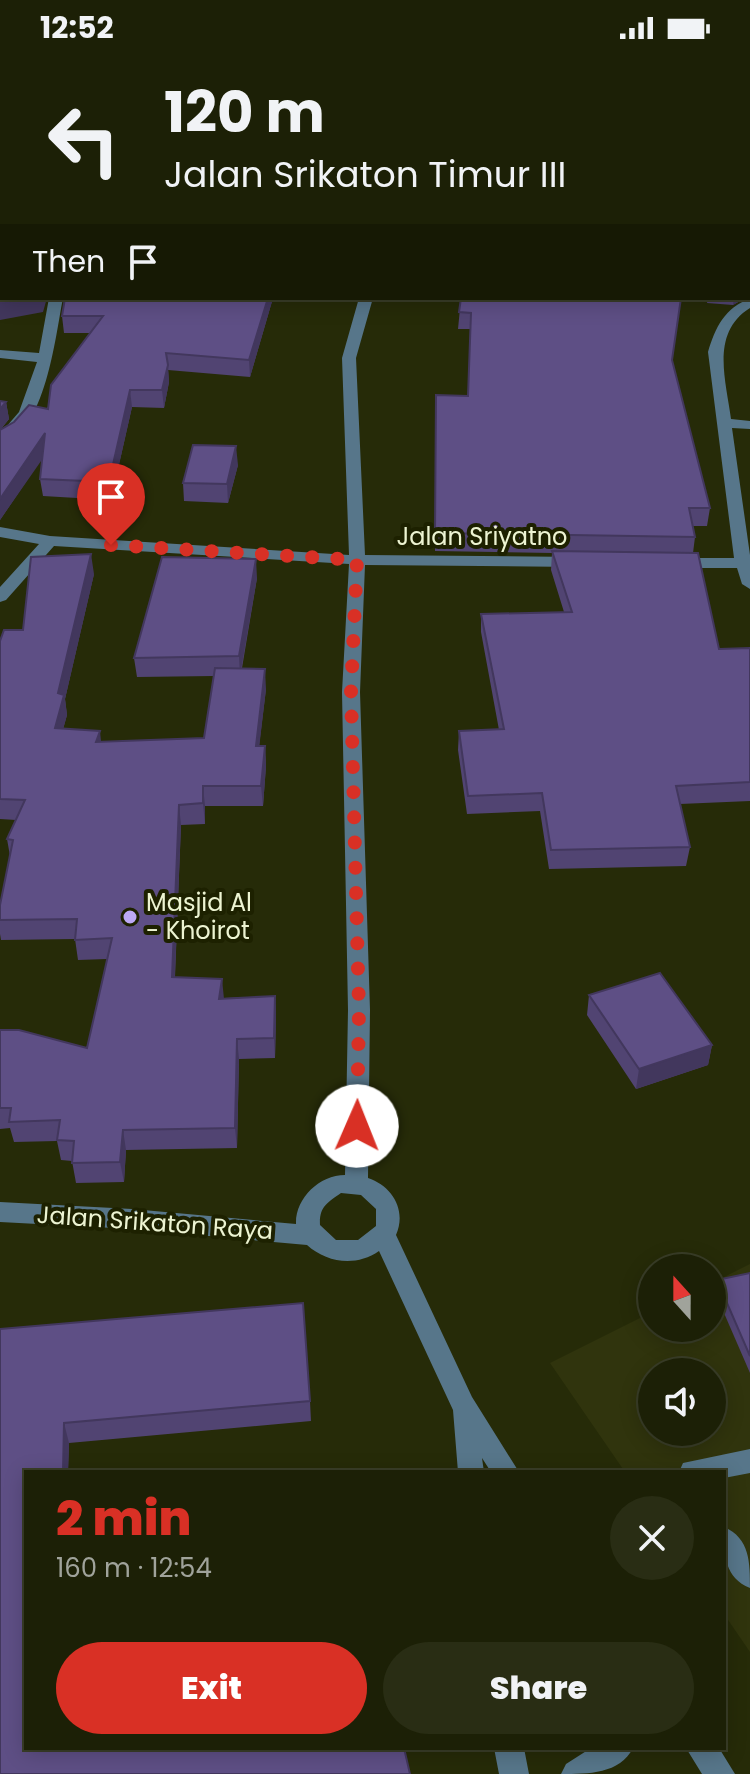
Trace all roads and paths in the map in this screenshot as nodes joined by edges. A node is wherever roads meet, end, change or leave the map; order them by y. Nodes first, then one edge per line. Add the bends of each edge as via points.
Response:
1 (56, 300) edge
2 (365, 300) edge
3 (750, 303) edge
4 (0, 354) edge
5 (43, 358) junction
6 (725, 423) junction
7 (750, 425) edge
8 (0, 442) edge
9 (0, 532) edge
10 (50, 541) junction
11 (357, 560) junction
12 (589, 562) edge
13 (650, 563) edge
14 (746, 563) edge
15 (750, 584) edge
16 (0, 597) edge
17 (356, 1184) junction
18 (0, 1212) edge
19 (310, 1235) junction
20 (384, 1235) junction
21 (463, 1405) junction
22 (750, 1461) edge
23 (471, 1470) edge
24 (505, 1470) edge
25 (703, 1470) edge
26 (726, 1543) edge
27 (750, 1575) edge
28 (509, 1750) edge
29 (615, 1750) edge
30 (702, 1750) edge
31 (514, 1774) edge
32 (576, 1774) edge
33 (720, 1774) edge

1 - 5 street
2 - 11 street via 349,358
3 - 6 street via 723,323 715,352
4 - 5 street
5 - 8 street via 25,418
6 - 7 street
6 - 14 street
9 - 10 street, Jalan Sriyatno
10 - 11 street, Jalan Sriyatno
10 - 16 street
11 - 12 street, Jalan Sriyatno
11 - 17 street via 351,692 359,1010
13 - 14 street
14 - 15 street
17 - 19 street via 329,1188 309,1204 305,1219
17 - 20 street via 382,1198 389,1222
18 - 19 street, Jalan Srikaton Raya
19 - 20 street via 326,1248 348,1253 369,1248
20 - 21 street
21 - 23 street
21 - 24 street
22 - 25 street
26 - 27 street
28 - 31 street
29 - 32 street
30 - 33 street

